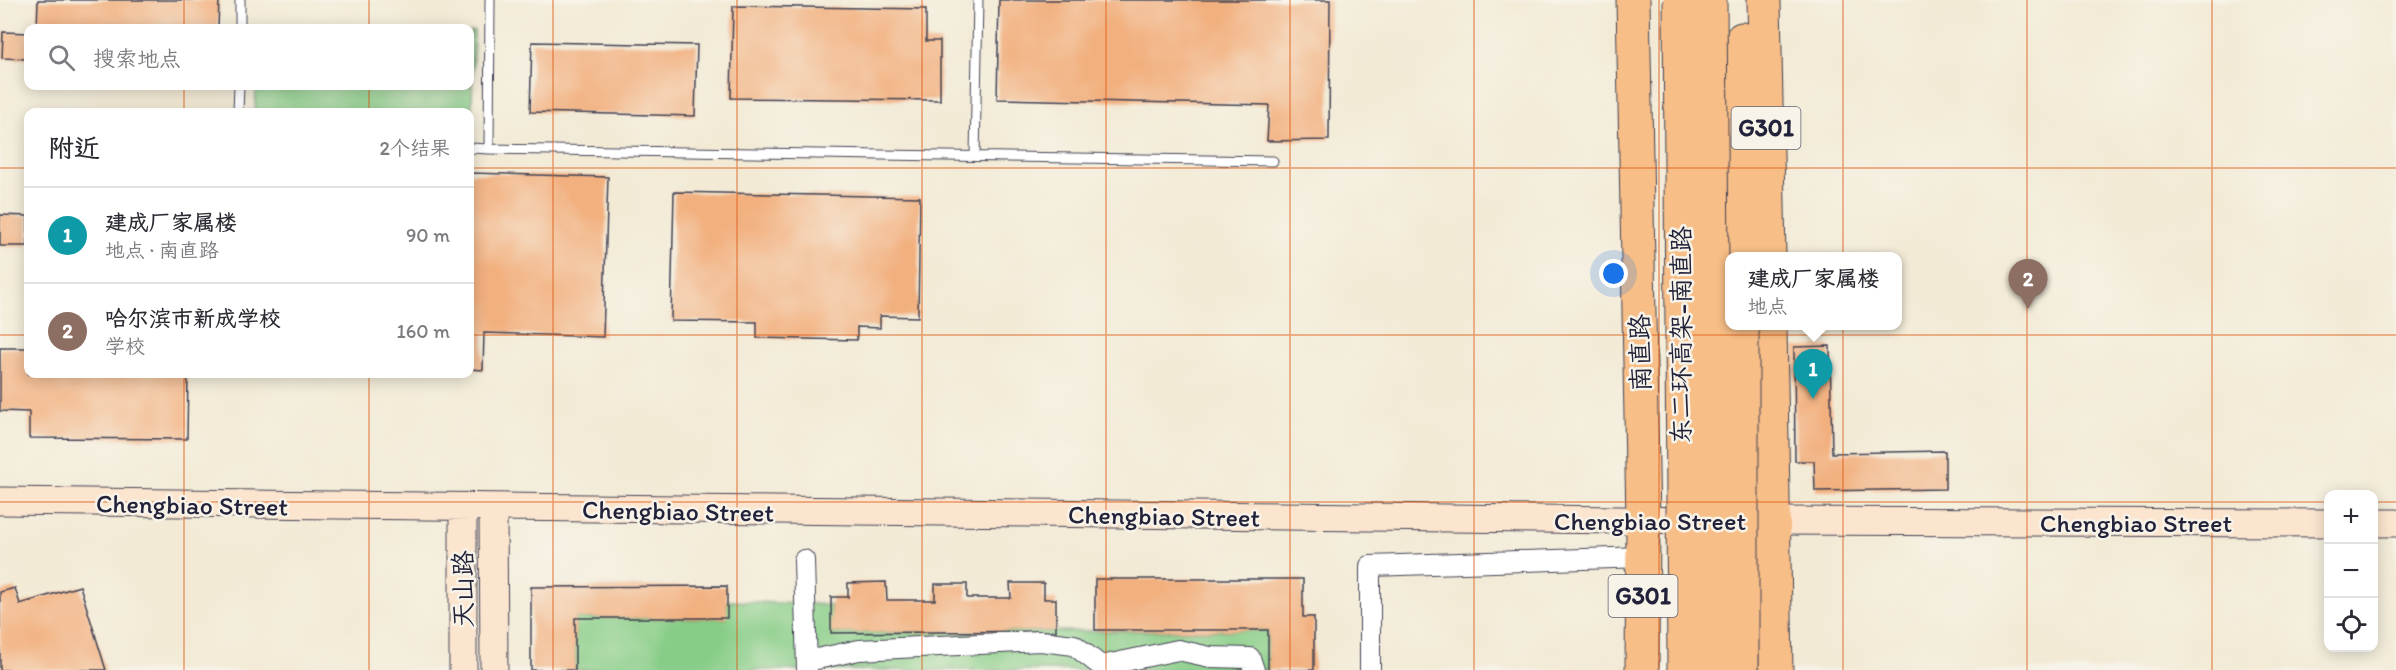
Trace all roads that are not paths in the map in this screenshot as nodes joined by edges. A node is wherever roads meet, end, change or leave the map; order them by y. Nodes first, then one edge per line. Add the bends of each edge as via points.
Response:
1 (240, 0) edge
2 (490, 0) edge
3 (978, 0) edge
4 (1634, 0) edge
5 (1680, 0) edge
6 (1710, 0) edge
7 (1743, 0) edge
8 (1764, 0) edge
9 (240, 24) edge
10 (238, 90) edge
11 (238, 108) edge
12 (474, 148) edge
13 (489, 149) junction
14 (975, 156) junction
15 (1273, 161) dead end
16 (1742, 252) edge
17 (1769, 252) edge
18 (1742, 330) edge
19 (1770, 330) edge
20 (0, 501) edge
21 (463, 509) junction
22 (493, 509) junction
23 (1643, 521) junction
24 (1773, 521) junction
25 (2324, 523) edge
26 (2378, 523) edge
27 (2396, 523) edge
28 (1643, 557) junction
29 (804, 560) dead end
30 (810, 665) edge
31 (463, 670) edge
32 (494, 670) edge
33 (1254, 670) edge
34 (1370, 670) edge
35 (1642, 670) edge
36 (1661, 670) edge
37 (1684, 670) edge
38 (1715, 670) edge
39 (1743, 670) edge
40 (1776, 670) edge

1 - 9 lane
2 - 13 lane
3 - 14 lane
4 - 23 highway, 南直路 / G301
5 - 37 highway, 东二环高架-南直路, bridge
6 - 38 highway, 东二环高架-南直路, bridge
7 - 16 highway
8 - 17 highway, G301
10 - 11 lane
12 - 13 lane
13 - 14 lane
14 - 15 lane
18 - 39 highway, bridge
19 - 24 highway
20 - 21 street, Chengbiao Street
21 - 22 street, Chengbiao Street
21 - 31 street, 天山路
22 - 23 street, Chengbiao Street
22 - 32 street, 天山路
23 - 24 street, Chengbiao Street
23 - 28 highway, 南直路 / G301
24 - 25 street, Chengbiao Street
24 - 40 highway
26 - 27 street
28 - 34 street via 1370,566
28 - 35 highway, 南直路 / G301
28 - 36 highway via 1659,607
29 - 30 street
30 - 33 street via 859,650 1041,641 1074,645 1101,666 1178,650 1210,657 1250,658

